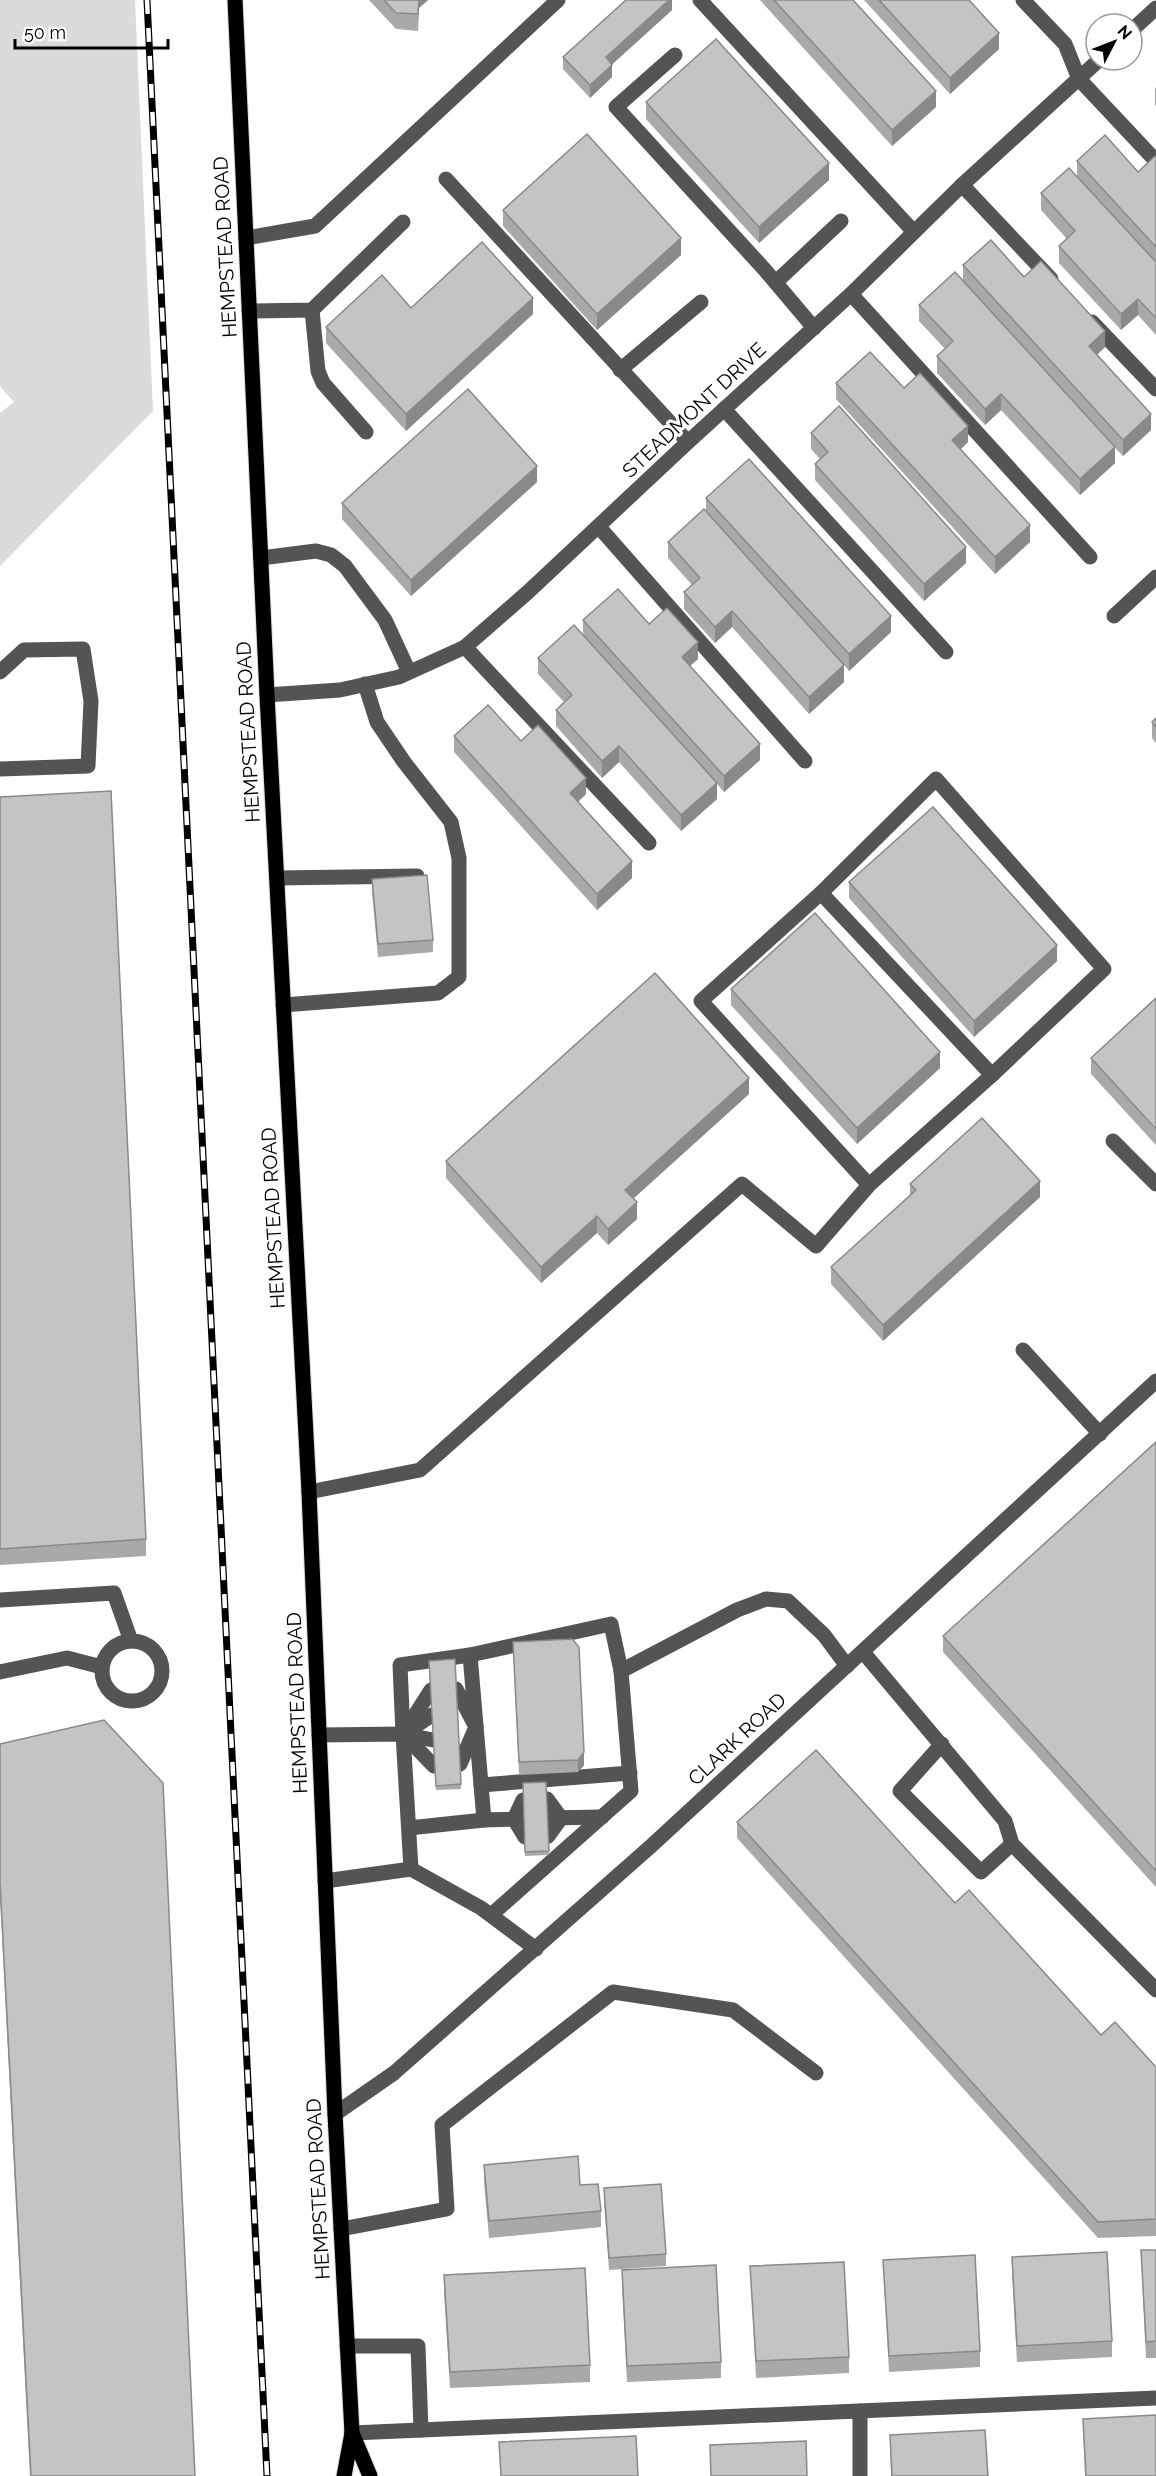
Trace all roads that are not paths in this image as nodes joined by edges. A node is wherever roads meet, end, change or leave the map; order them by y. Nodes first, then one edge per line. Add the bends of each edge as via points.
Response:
1 (235, 0) edge
2 (558, 0) edge
3 (700, 0) edge
4 (1023, 0) edge
5 (1156, 8) edge
6 (1144, 19) edge
7 (675, 54) dead end
8 (1086, 72) edge
9 (1079, 79) junction
10 (1156, 161) edge
11 (446, 179) dead end
12 (962, 185) junction
13 (841, 220) dead end
14 (404, 222) dead end
15 (914, 232) junction
16 (246, 238) junction
17 (776, 282) junction
18 (1059, 287) edge
19 (851, 294) junction
20 (701, 302) dead end
21 (249, 310) junction
22 (312, 310) junction
23 (1083, 313) edge
24 (814, 328) junction
25 (620, 370) junction
26 (1156, 390) edge
27 (724, 409) junction
28 (366, 432) dead end
29 (688, 442) junction
30 (599, 527) junction
31 (1090, 556) dead end
32 (261, 558) junction
33 (1156, 578) edge
34 (1114, 616) dead end
35 (465, 647) junction
36 (946, 652) dead end
37 (0, 672) edge
38 (409, 672) junction
39 (365, 684) junction
40 (267, 695) junction
41 (805, 760) dead end
42 (0, 769) edge
43 (649, 843) dead end
44 (417, 876) edge
45 (276, 878) junction
46 (821, 893) junction
47 (283, 1005) junction
48 (992, 1075) junction
49 (1113, 1141) dead end
50 (1156, 1184) edge
51 (869, 1185) junction
52 (1023, 1350) dead end
53 (1156, 1381) edge
54 (1100, 1434) junction
55 (309, 1492) junction
56 (0, 1600) edge
57 (131, 1641) junction
58 (863, 1652) junction
59 (470, 1655) junction
60 (848, 1666) junction
61 (102, 1667) junction
62 (621, 1671) junction
63 (0, 1672) edge
64 (456, 1689) edge
65 (430, 1690) edge
66 (457, 1713) edge
67 (432, 1715) edge
68 (476, 1728) junction
69 (403, 1734) junction
70 (319, 1735) junction
71 (459, 1739) edge
72 (433, 1740) edge
73 (942, 1744) junction
74 (460, 1764) edge
75 (434, 1766) edge
76 (630, 1773) junction
77 (481, 1785) junction
78 (547, 1799) edge
79 (524, 1800) edge
80 (602, 1817) junction
81 (554, 1818) junction
82 (519, 1819) junction
83 (484, 1820) junction
84 (409, 1828) junction
85 (548, 1836) edge
86 (525, 1837) edge
87 (1012, 1844) junction
88 (411, 1869) junction
89 (325, 1881) junction
90 (491, 1915) junction
91 (536, 1949) junction
92 (1156, 1990) edge
93 (816, 2073) dead end
94 (335, 2114) junction
95 (341, 2229) junction
96 (347, 2346) junction
97 (1156, 2398) edge
98 (860, 2411) junction
99 (421, 2430) junction
100 (352, 2433) junction
101 (344, 2476) edge
102 (370, 2476) edge
103 (860, 2476) edge

1 - 16 main road, HEMPSTEAD ROAD
2 - 16 street via 315,226
3 - 15 street
4 - 9 street via 1065,44
5 - 6 street
7 - 17 street via 616,107
8 - 9 street, STEADMONT DRIVE
9 - 10 street
9 - 12 street, STEADMONT DRIVE
11 - 25 street
12 - 15 street, STEADMONT DRIVE
12 - 18 street
13 - 17 street
14 - 22 street
15 - 19 street, STEADMONT DRIVE
16 - 21 main road, HEMPSTEAD ROAD
17 - 24 street
19 - 24 street, STEADMONT DRIVE
19 - 31 street
20 - 25 street
21 - 22 street
21 - 32 main road, HEMPSTEAD ROAD
22 - 28 street via 322,383
23 - 26 street
24 - 27 street, STEADMONT DRIVE
25 - 29 street
27 - 29 street, STEADMONT DRIVE
27 - 36 street
29 - 30 street, STEADMONT DRIVE
30 - 35 street, STEADMONT DRIVE
30 - 41 street
32 - 38 street via 316,551 331,555 345,566 386,620
32 - 40 main road, HEMPSTEAD ROAD
33 - 34 street
35 - 38 street, STEADMONT DRIVE
35 - 43 street
37 - 42 street via 24,650 83,649 91,701 88,766
38 - 39 street, STEADMONT DRIVE
39 - 40 street, STEADMONT DRIVE via 313,693
39 - 47 street via 377,722 451,822 459,858 459,977 438,993
40 - 45 main road, HEMPSTEAD ROAD
44 - 45 street
45 - 47 main road, HEMPSTEAD ROAD
46 - 48 street
46 - 48 street via 936,779 1104,969
46 - 51 street via 701,1001
47 - 55 main road, HEMPSTEAD ROAD
48 - 51 street
49 - 50 street
51 - 55 street via 816,1246 742,1184 420,1470
52 - 54 street
53 - 54 street, CLARK ROAD
54 - 58 street, CLARK ROAD
55 - 70 main road, HEMPSTEAD ROAD
56 - 57 street via 114,1593
57 - 61 street via 112,1649
57 - 61 street via 157,1655 162,1674 154,1691 138,1701 120,1699 106,1686
58 - 60 street, CLARK ROAD
58 - 73 street
59 - 62 street via 611,1624
59 - 68 street
59 - 69 street via 400,1665
60 - 62 street via 824,1635 788,1601 766,1599 737,1610
60 - 91 street, CLARK ROAD
61 - 63 street via 67,1658
62 - 76 street
64 - 68 street
65 - 69 street
66 - 68 street
67 - 69 street
68 - 71 street
68 - 74 street
68 - 77 street
69 - 70 street
69 - 72 street
69 - 75 street
69 - 84 street
70 - 89 main road, HEMPSTEAD ROAD
73 - 87 street via 1005,1821
73 - 87 street via 900,1791 981,1872
76 - 77 street
76 - 80 street via 632,1791
77 - 83 street
78 - 81 street
79 - 82 street
80 - 81 street
80 - 90 street
81 - 85 street
82 - 83 street
82 - 86 street
83 - 84 street
84 - 88 street
87 - 92 street
88 - 89 street
88 - 90 street
89 - 94 main road, HEMPSTEAD ROAD
90 - 91 street
91 - 94 street, CLARK ROAD via 394,2073
93 - 95 street via 733,2010 613,1992 442,2125 447,2209
94 - 95 main road, HEMPSTEAD ROAD
95 - 96 main road, HEMPSTEAD ROAD
96 - 99 street via 418,2346
96 - 100 main road, HEMPSTEAD ROAD
97 - 98 street
98 - 99 street
98 - 103 street
99 - 100 street
100 - 101 main road, HEMPSTEAD ROAD
100 - 102 main road, HEMPSTEAD ROAD

